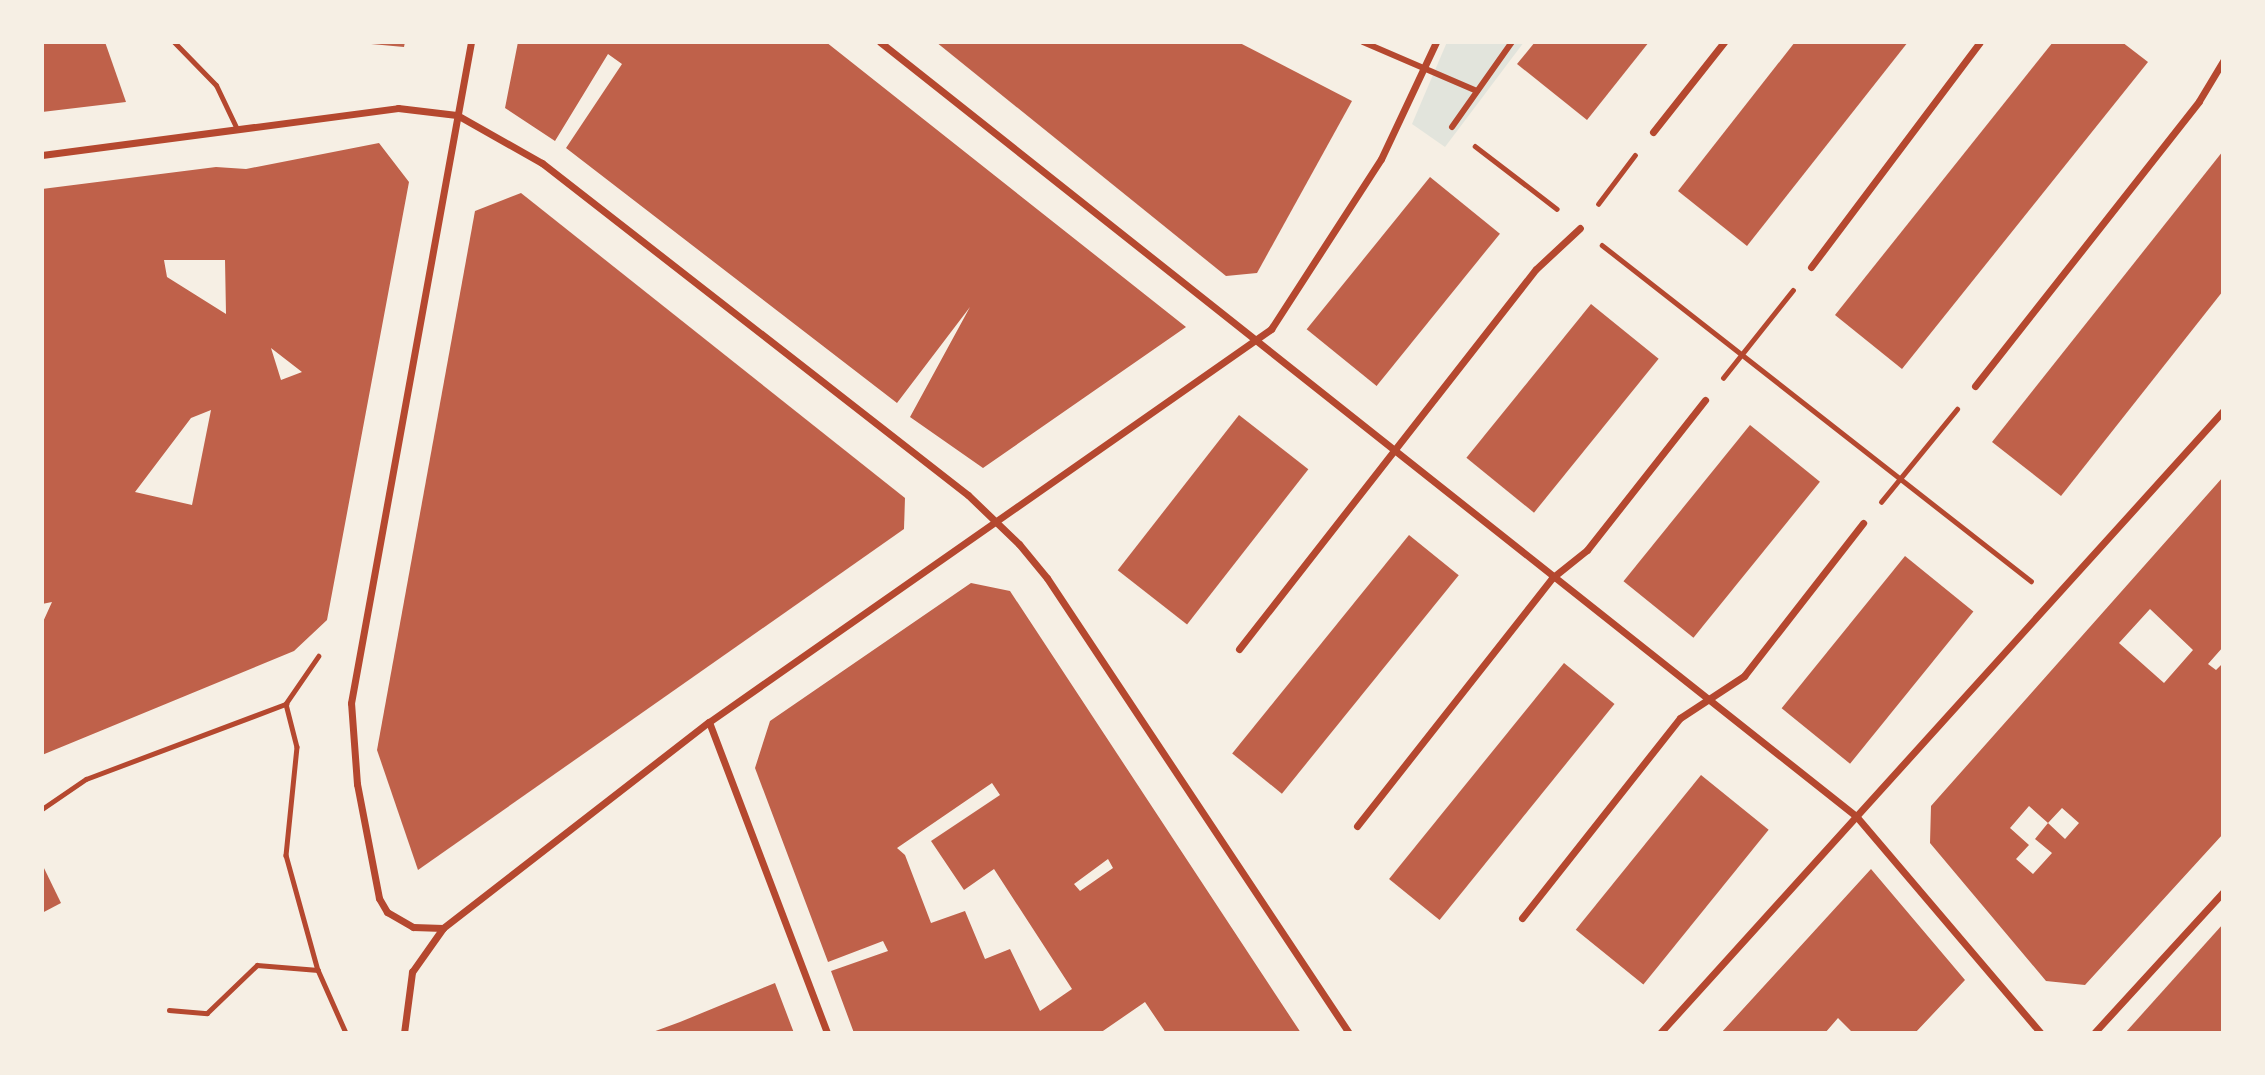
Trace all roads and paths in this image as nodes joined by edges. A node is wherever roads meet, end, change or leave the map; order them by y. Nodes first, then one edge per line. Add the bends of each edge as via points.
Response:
1 (174, 42) edge
2 (471, 42) edge
3 (880, 42) edge
4 (1363, 42) edge
5 (1436, 42) edge
6 (1513, 42) edge
7 (1724, 42) edge
8 (1980, 42) edge
9 (2223, 61) edge
10 (1425, 69) junction
11 (1477, 91) junction
12 (457, 115) junction
13 (1452, 127) joint
14 (237, 129) junction
15 (1653, 132) joint
16 (42, 155) edge
17 (1580, 228) junction
18 (1811, 267) joint
19 (1254, 343) junction
20 (1742, 354) junction
21 (1975, 386) joint
22 (1705, 400) joint
23 (2223, 411) edge
24 (1393, 452) junction
25 (1900, 479) junction
26 (996, 520) junction
27 (1863, 523) joint
28 (1552, 578) junction
29 (2053, 598) junction
30 (1239, 649) dead end
31 (319, 656) dead end
32 (1710, 700) junction
33 (286, 704) junction
34 (709, 722) junction
35 (42, 809) edge
36 (1856, 816) junction
37 (1357, 826) dead end
38 (2223, 892) edge
39 (1522, 918) dead end
40 (443, 928) junction
41 (318, 970) junction
42 (169, 1010) dead end
43 (346, 1033) edge
44 (404, 1033) edge
45 (827, 1033) edge
46 (1349, 1033) edge
47 (1660, 1033) edge
48 (2041, 1033) edge
49 (2094, 1033) edge

1 - 14 lane via 216,85
2 - 12 street
3 - 19 street
4 - 10 street
5 - 10 street
6 - 11 street
7 - 15 street
8 - 18 street
9 - 21 street via 2199,101
10 - 11 street
10 - 19 street via 1381,159 1283,313
11 - 13 street
12 - 14 street via 398,108
12 - 26 street via 542,163
12 - 40 street via 351,703 358,784 379,898 387,912 413,926
13 - 17 path
14 - 16 street
15 - 17 path
17 - 20 path
17 - 24 street via 1536,269
18 - 20 path
19 - 24 street
19 - 26 street
20 - 22 path
20 - 25 path
21 - 25 path
22 - 28 street via 1587,550
23 - 29 street
24 - 28 street
24 - 30 street
25 - 27 path
25 - 29 path
26 - 34 street
26 - 46 street via 1047,578
27 - 32 street via 1744,676
28 - 32 street
28 - 37 street
29 - 36 street
31 - 33 path
32 - 36 street
32 - 39 street via 1679,718
33 - 35 path via 86,779
33 - 41 path via 297,747 286,855
34 - 40 street
34 - 45 street
36 - 47 street
36 - 48 street
38 - 49 street
40 - 44 street via 412,972
41 - 42 path via 257,965 207,1013
41 - 43 path

